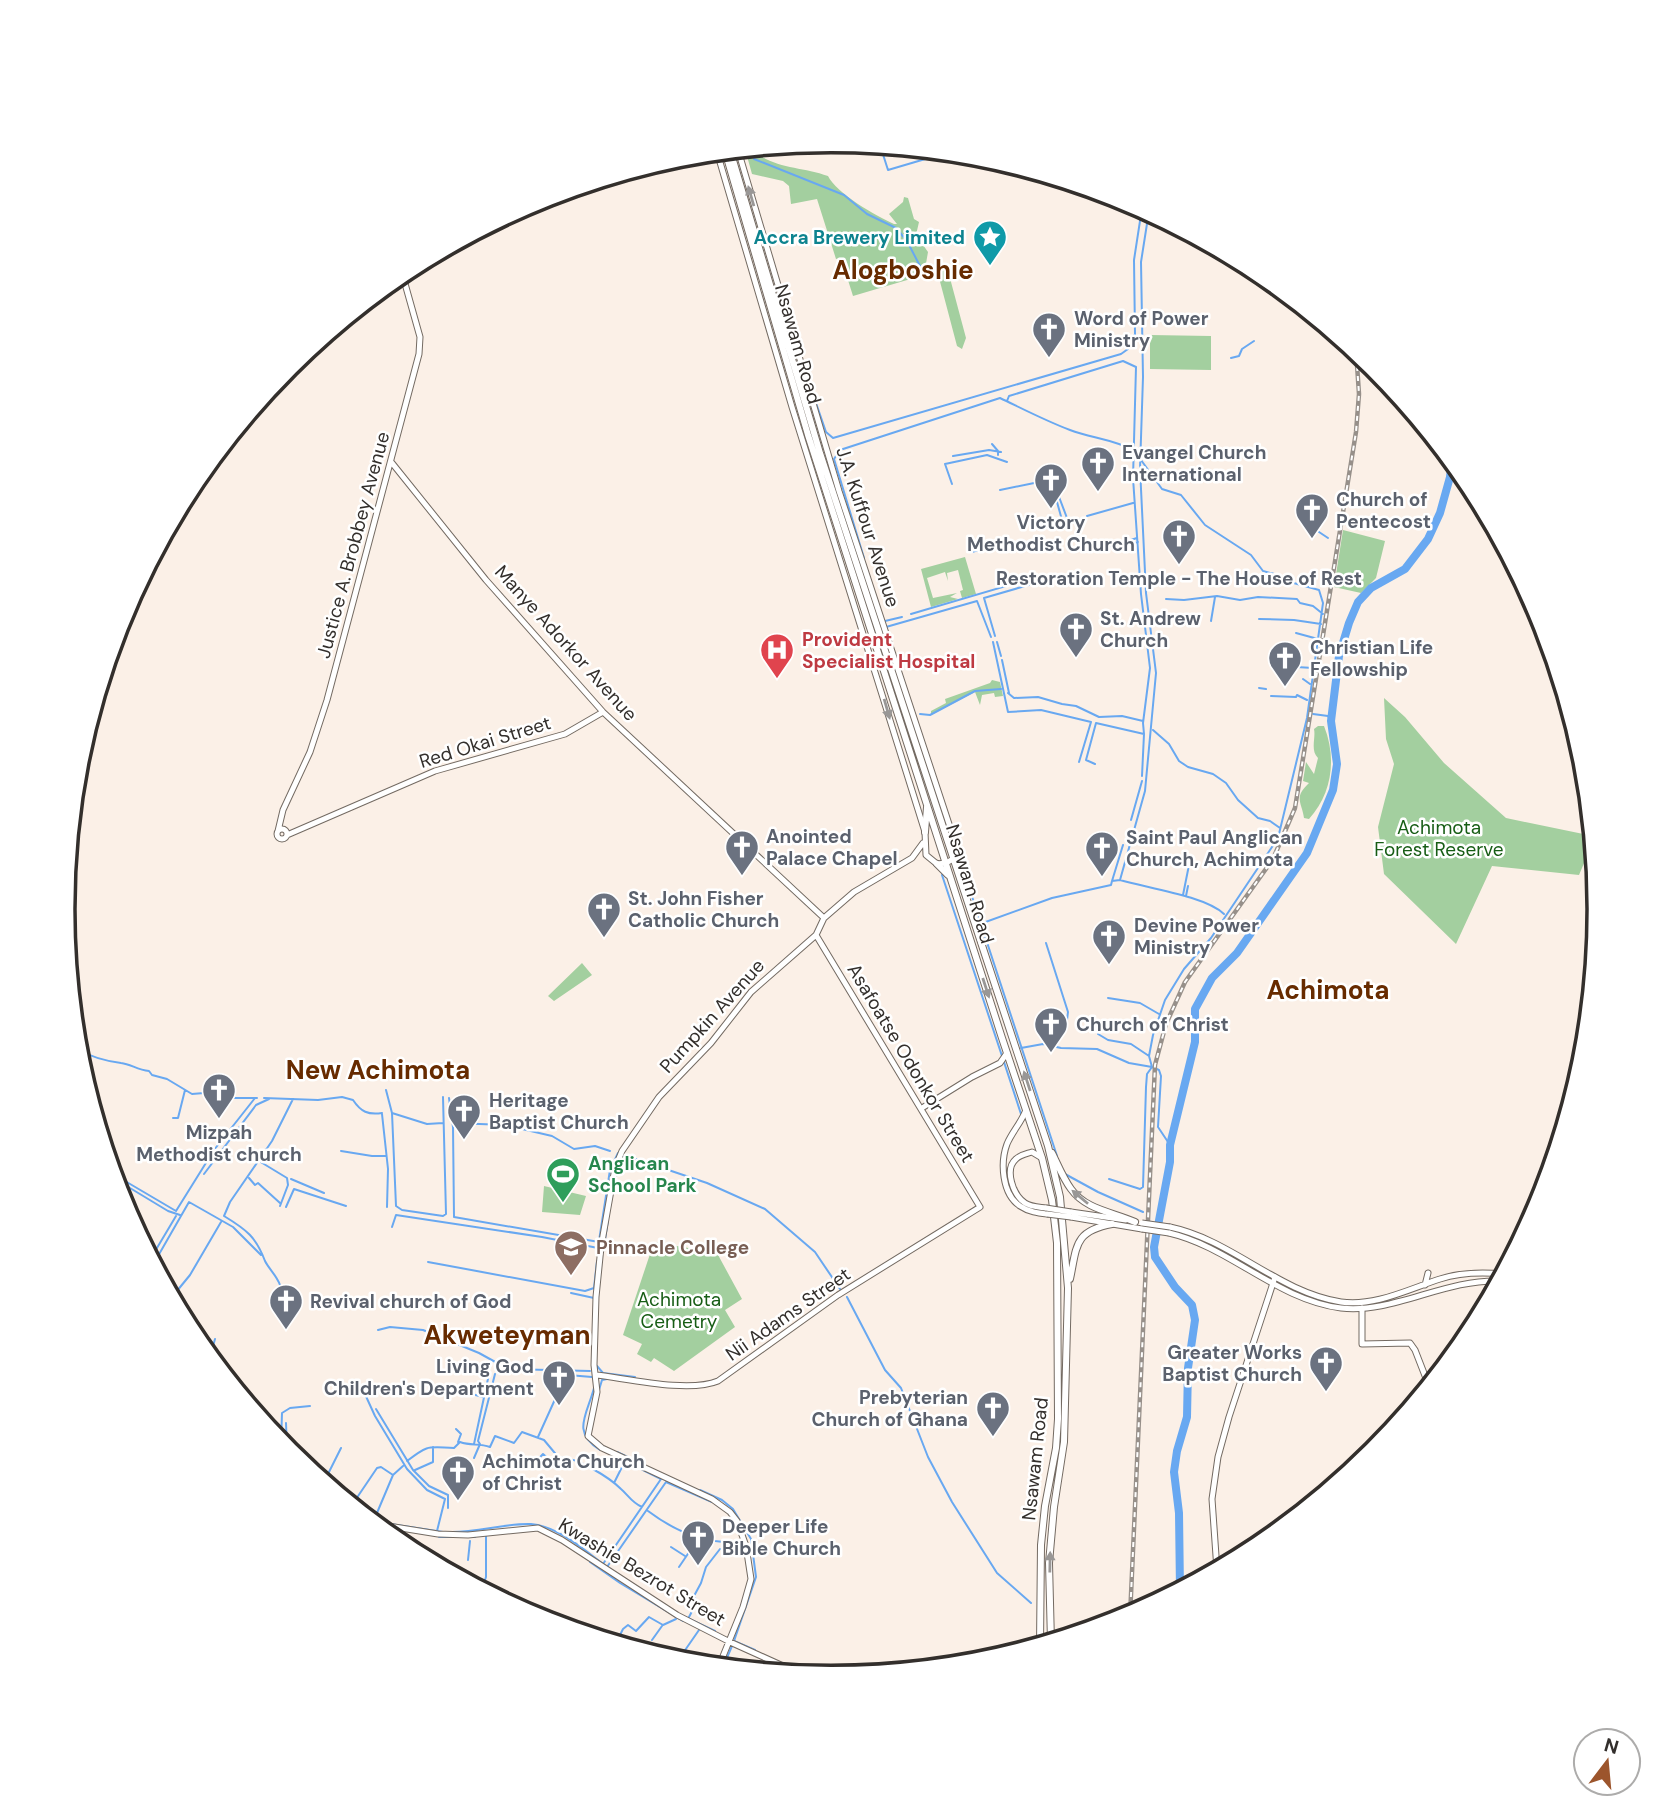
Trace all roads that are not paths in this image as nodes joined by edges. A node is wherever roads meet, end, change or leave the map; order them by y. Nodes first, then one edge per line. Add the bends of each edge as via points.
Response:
1 (740, 158) edge
2 (732, 159) edge
3 (728, 160) edge
4 (720, 161) edge
5 (743, 204) junction
6 (405, 284) edge
7 (392, 463) junction
8 (603, 712) junction
9 (926, 798) junction
10 (284, 831) joint
11 (925, 832) junction
12 (924, 842) junction
13 (957, 853) junction
14 (912, 858) junction
15 (928, 859) junction
16 (949, 862) junction
17 (937, 864) junction
18 (949, 876) junction
19 (967, 901) junction
20 (824, 918) junction
21 (816, 935) junction
22 (1007, 1053) junction
23 (995, 1065) junction
24 (1012, 1069) junction
25 (1027, 1107) junction
26 (922, 1108) junction
27 (1048, 1146) junction
28 (1042, 1158) junction
29 (980, 1207) joint
30 (1047, 1211) junction
31 (1071, 1214) junction
32 (1112, 1224) junction
33 (1140, 1225) junction
34 (1428, 1273) dead end
35 (1493, 1274) edge
36 (1274, 1281) junction
37 (1488, 1283) edge
38 (1425, 1285) junction
39 (1068, 1288) junction
40 (1362, 1308) junction
41 (597, 1375) junction
42 (1425, 1376) edge
43 (1045, 1506) junction
44 (1054, 1507) junction
45 (395, 1527) edge
46 (1216, 1560) edge
47 (1051, 1632) edge
48 (1040, 1635) edge
49 (730, 1642) junction
50 (723, 1657) edge
51 (778, 1664) edge

13 -> 1 street, J.A. Kuffour Avenue via 957,840 839,491
2 - 5 highway, Nsawam Road
3 - 5 highway, Nsawam Road
4 -> 11 street, J.A. Kuffour Avenue
5 - 9 highway, Nsawam Road via 830,506
5 - 16 highway, Nsawam Road
6 - 7 street, Justice A. Brobbey Avenue via 421,345
7 - 8 street, Manye Adorkor Avenue via 486,580
7 - 10 street, Justice A. Brobbey Avenue via 320,723 282,810
8 - 10 street, Red Okai Street via 565,734 435,771 296,832
8 - 20 street, Manye Adorkor Avenue
9 - 11 highway
9 - 16 highway, Nsawam Road
11 - 12 street, J.A. Kuffour Avenue
12 - 14 street
12 - 15 street, J.A. Kuffour Avenue
13 - 16 street
13 - 19 highway
14 - 15 street
14 - 20 street via 854,892
15 - 17 street
16 - 17 street
16 - 18 highway, Nsawam Road
16 - 19 highway, Nsawam Road
17 - 18 highway
18 -> 22 highway, Nsawam Road
27 -> 19 highway, Nsawam Road
20 - 21 street, Pumpkin Avenue
21 - 26 street, Asafoatse Odonkor Street
21 - 41 street, Pumpkin Avenue via 751,992 711,1043 659,1097 622,1150 601,1247
22 - 23 street
22 - 24 highway, Nsawam Road
23 - 24 street
23 - 26 street
24 - 25 highway, Nsawam Road
25 - 28 highway, Nsawam Road
25 - 30 street via 1006,1147 1005,1177 1016,1203 1028,1211
26 - 29 street, Asafoatse Odonkor Street
33 -> 27 highway via 1077,1196
27 - 39 highway, Nsawam Road via 1060,1197
28 - 30 street via 1032,1152 1020,1156 1010,1172 1019,1198
28 - 43 highway, Nsawam Road via 1057,1235 1059,1301 1056,1448
29 - 41 street, Nii Adams Street via 838,1294 709,1385
30 - 31 street, bridge
31 - 32 street
31 - 33 street
32 - 33 street
32 - 39 highway via 1083,1235
33 - 36 street, bridge via 1200,1242
34 - 38 street
35 - 38 street via 1466,1273
36 - 38 street via 1350,1303
36 - 40 street via 1314,1302
36 - 46 street via 1218,1457 1212,1499
37 - 40 street via 1454,1286
39 - 44 highway, Nsawam Road via 1063,1442
40 - 42 street via 1362,1344 1410,1343
41 - 49 street, Pumpkin Avenue via 588,1436 602,1448 712,1499 737,1521 751,1579
43 - 44 highway
43 - 48 highway, Nsawam Road
47 -> 44 highway, Nsawam Road via 1049,1563
45 - 49 street, Kwashie Bezrot Street via 458,1535 538,1528 677,1615
49 - 50 street
49 - 51 street, Kwashie Bezrot Street

